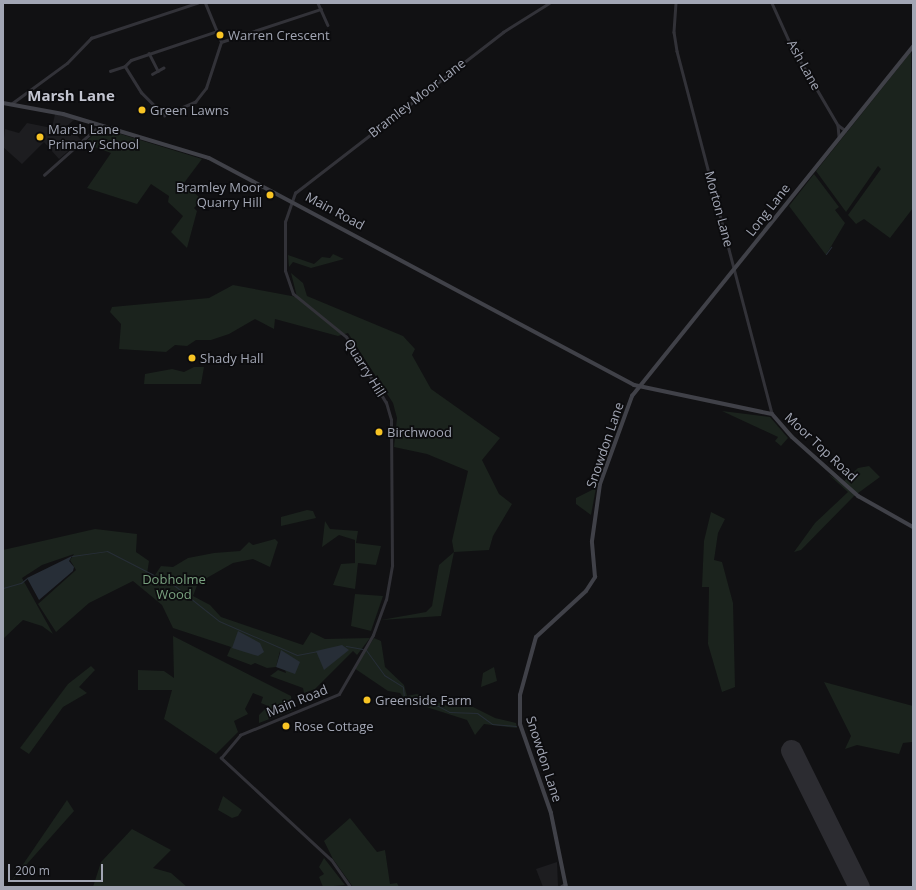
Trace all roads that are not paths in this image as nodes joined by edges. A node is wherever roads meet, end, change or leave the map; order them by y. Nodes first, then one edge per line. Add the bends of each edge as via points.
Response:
1 (197, 3) edge
2 (205, 3) edge
3 (318, 3) edge
4 (549, 3) edge
5 (676, 3) edge
6 (772, 3) edge
7 (321, 9) junction
8 (328, 25) dead end
9 (217, 31) junction
10 (222, 42) junction
11 (913, 46) edge
12 (149, 53) junction
13 (125, 66) junction
14 (163, 68) dead end
15 (110, 71) dead end
16 (158, 71) junction
17 (152, 74) dead end
18 (3, 103) edge
19 (11, 105) junction
20 (101, 125) junction
21 (838, 125) junction
22 (845, 130) junction
23 (840, 137) junction
24 (44, 175) dead end
25 (290, 199) junction
26 (735, 268) junction
27 (637, 386) junction
28 (772, 414) junction
29 (391, 420) joint
30 (913, 527) edge
31 (566, 886) edge
32 (350, 887) edge
33 (560, 887) edge

1 - 19 street via 92,38 61,67
2 - 9 street
3 - 7 street
4 - 25 street, Bramley Moor Lane via 498,36
5 - 26 street, Morton Lane via 674,18 677,50
6 - 21 street, Ash Lane via 791,45
7 - 8 street
7 - 10 street
9 - 10 street
9 - 12 street
10 - 13 street via 204,92 195,102 167,115 141,92
11 - 22 main road, Long Lane
12 - 13 street via 131,60
12 - 16 street
13 - 15 street via 114,67
14 - 16 street
16 - 17 street
18 - 19 main road, Main Road
19 - 20 main road, Main Road via 52,111
20 - 24 street
20 - 25 main road, Main Road via 209,158
21 - 22 street, Ash Lane
21 - 23 street, Ash Lane
22 - 23 main road, Long Lane
23 - 26 main road, Long Lane
25 - 27 main road, Main Road
25 - 29 street, Quarry Hill via 283,246 285,271 293,294 346,337 369,370
26 - 27 main road, Long Lane
26 - 28 street, Morton Lane
27 - 28 main road, Moor Top Road
27 - 31 main road, Snowdon Lane via 600,484 592,541 595,577 586,591 536,637 520,695 520,724 551,812
28 - 30 main road, Moor Top Road via 858,496
29 - 32 street, Main Road via 392,566 386,600 367,648 339,694 240,735 222,756 226,765 272,801 331,860
31 - 33 street

